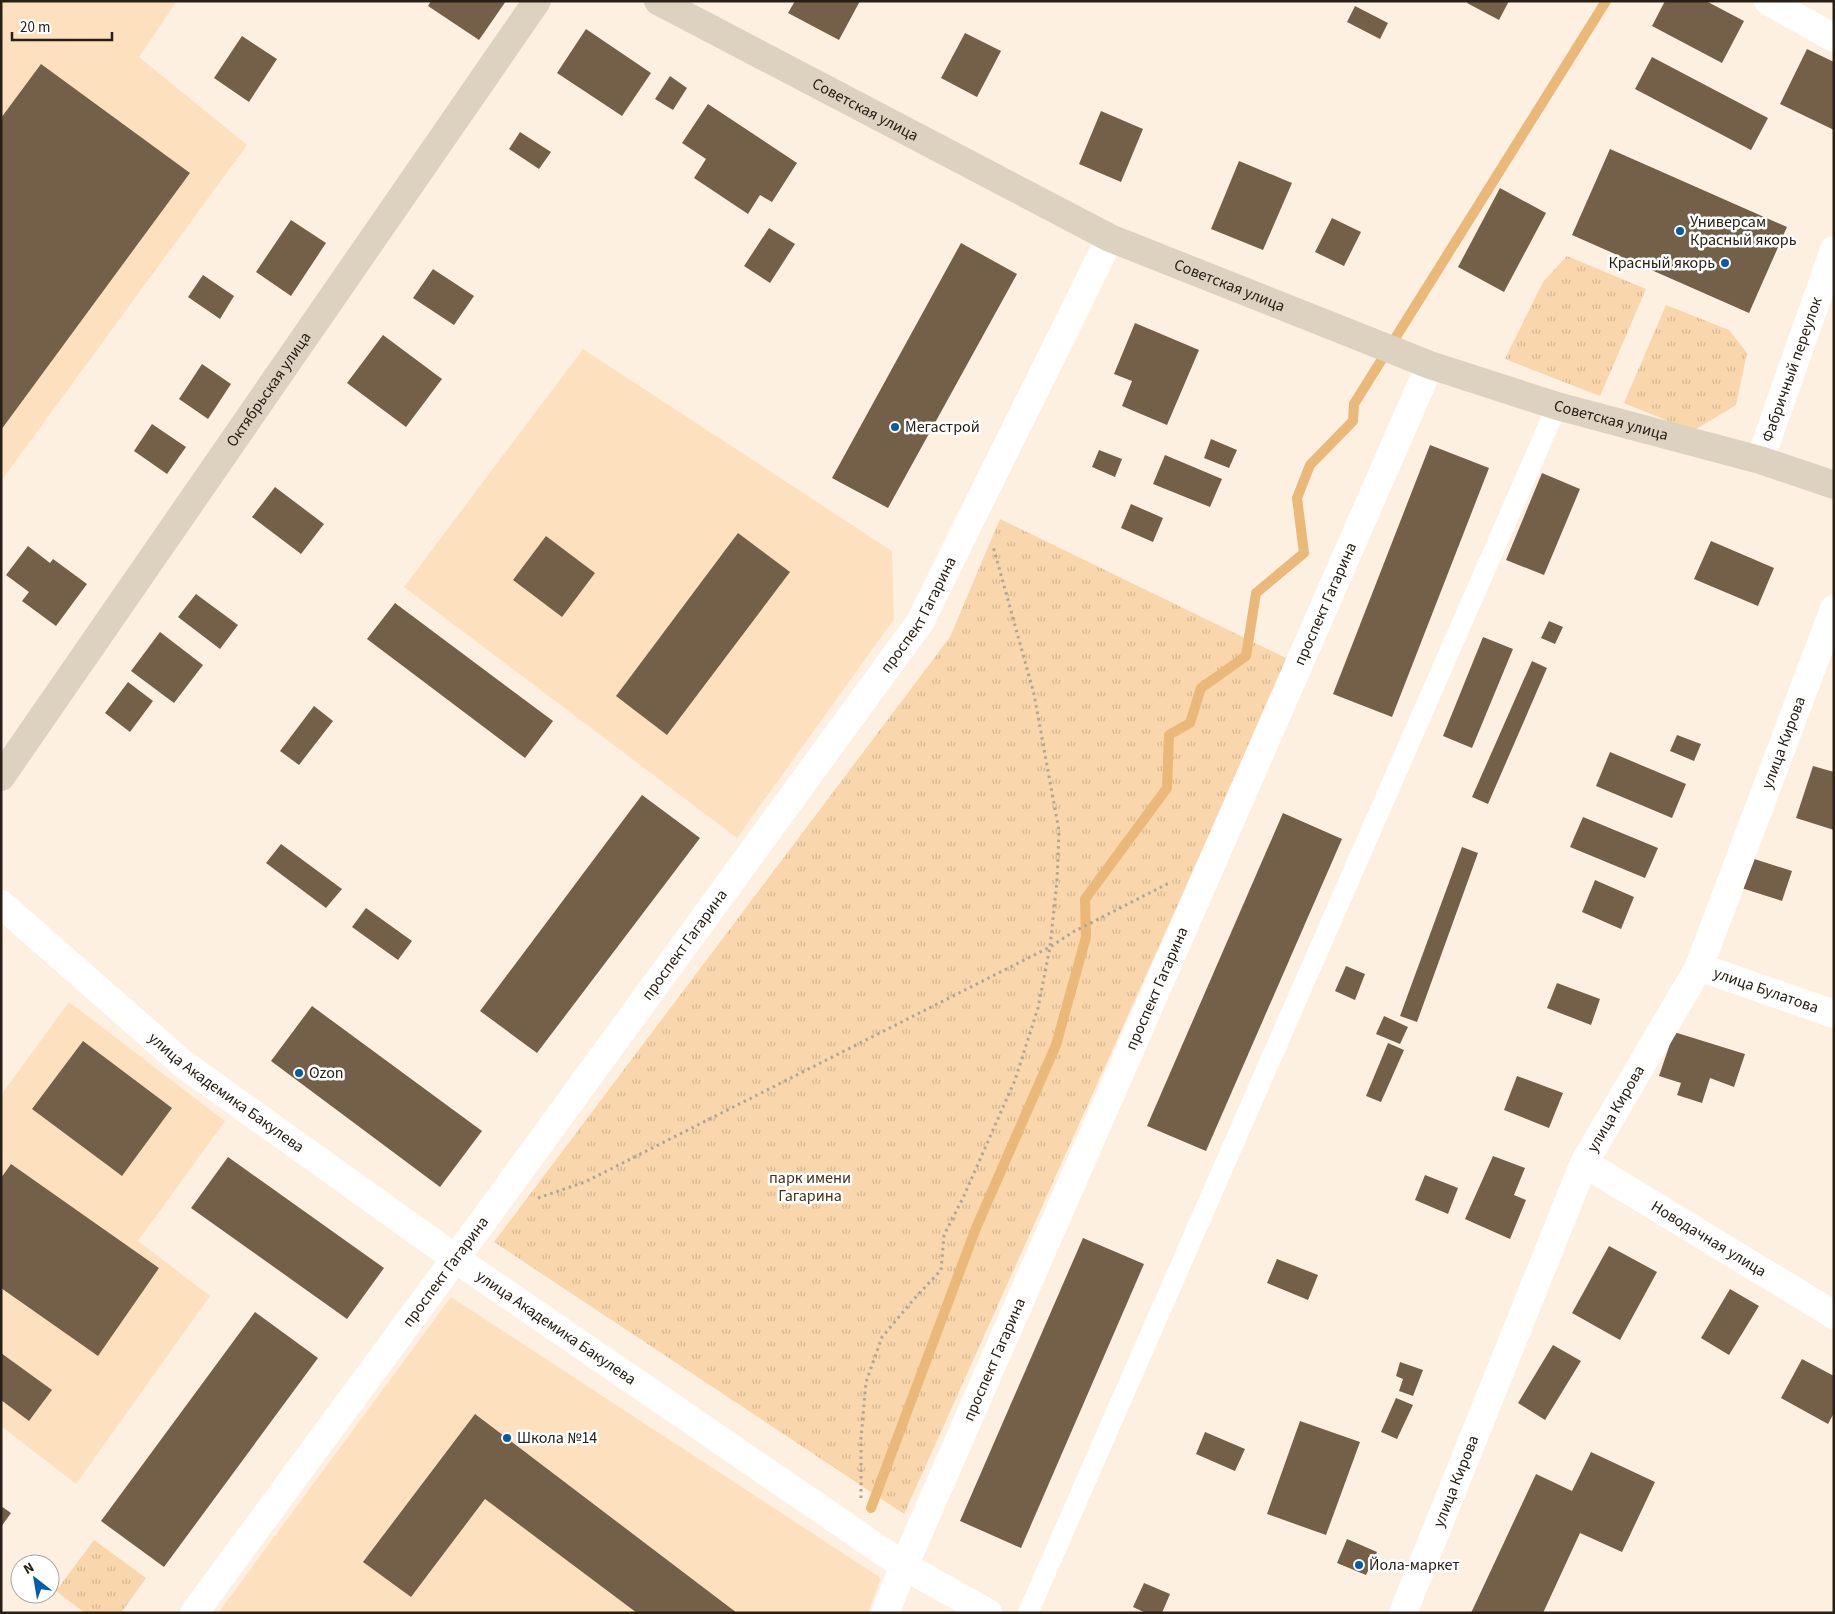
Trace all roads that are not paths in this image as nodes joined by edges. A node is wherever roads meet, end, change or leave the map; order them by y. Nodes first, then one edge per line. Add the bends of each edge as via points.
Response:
1 (537, 1) edge
2 (658, 1) edge
3 (1768, 1) edge
4 (1834, 38) edge
5 (1110, 238) junction
6 (1834, 250) edge
7 (1420, 361) junction
8 (1558, 406) junction
9 (1760, 460) junction
10 (1834, 485) edge
11 (1834, 609) edge
12 (1, 776) edge
13 (1, 904) edge
14 (1699, 967) junction
15 (1834, 1014) edge
16 (1584, 1163) junction
17 (456, 1259) junction
18 (1834, 1315) edge
19 (904, 1566) junction
20 (194, 1613) edge
21 (885, 1613) edge
22 (988, 1613) edge
23 (1028, 1613) edge
24 (1403, 1613) edge

1 - 12 street, Октябрьская улица
2 - 5 street, Советская улица
3 - 4 street
5 - 7 street, Советская улица
5 - 17 street, проспект Гагарина via 920,622
6 - 9 street, Фабричный переулок
7 - 8 street, Советская улица
7 - 19 street, проспект Гагарина via 1213,861
8 - 9 street, Советская улица
8 - 23 lane
9 - 10 street, Советская улица
11 - 14 street, улица Кирова
13 - 17 street, улица Академика Бакулева via 182,1062
14 - 15 street, улица Булатова
14 - 16 street, улица Кирова
16 - 18 street, Новодачная улица
16 - 24 street, улица Кирова
17 - 19 street, улица Академика Бакулева
17 - 20 street, проспект Гагарина
19 - 21 street, проспект Гагарина
19 - 22 street, улица Академика Бакулева

